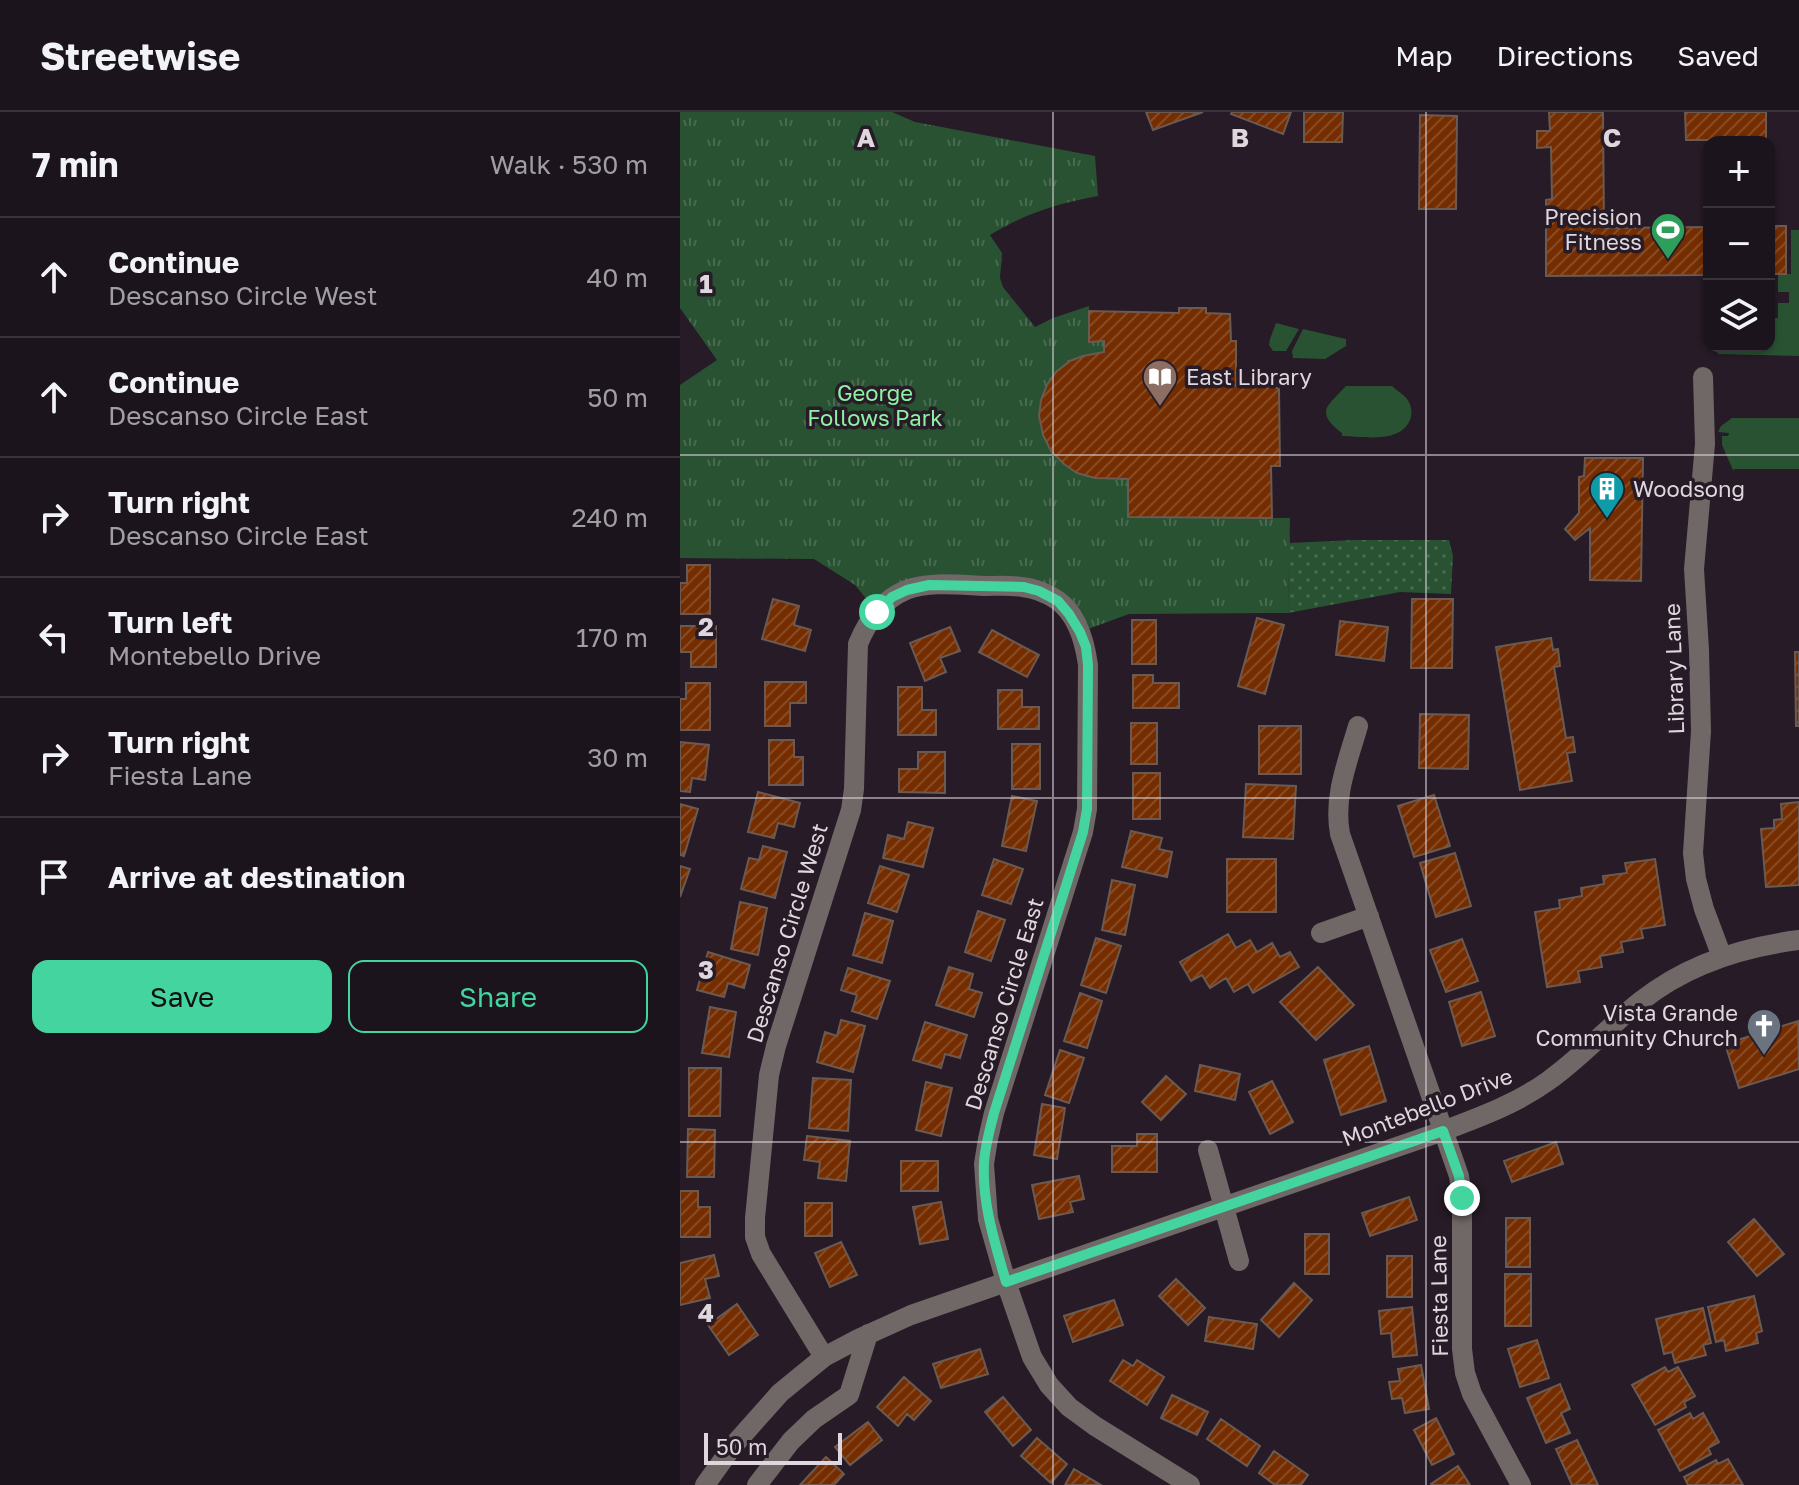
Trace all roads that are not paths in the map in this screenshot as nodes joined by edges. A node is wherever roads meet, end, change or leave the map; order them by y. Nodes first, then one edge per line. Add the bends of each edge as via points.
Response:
1 (1703, 377) dead end
2 (971, 585) joint
3 (1358, 726) dead end
4 (1369, 916) junction
5 (1321, 933) dead end
6 (1799, 940) edge
7 (1722, 957) junction
8 (1443, 1131) junction
9 (1208, 1150) dead end
10 (1224, 1207) junction
11 (1239, 1261) dead end
12 (1006, 1282) junction
13 (868, 1334) junction
14 (824, 1357) junction
15 (705, 1485) edge
16 (757, 1485) edge
17 (1190, 1485) edge
18 (1521, 1485) edge

1 - 7 street, Library Lane via 1705,444 1694,569 1701,731 1693,853 1704,909
2 - 12 street, Descanso Circle East via 1024,587 1058,601 1080,632 1088,665 1083,832 994,1113 984,1164 988,1219
2 - 14 street, Descanso Circle West via 907,590 892,597 865,626 856,663 851,810 769,1075 755,1237
3 - 4 street, Fiesta Lane via 1337,817
4 - 5 street
4 - 8 street, Fiesta Lane
6 - 7 street, Montebello Drive
7 - 8 street, Montebello Drive via 1670,980 1521,1098
8 - 10 street, Montebello Drive
8 - 18 street, Fiesta Lane via 1462,1198 1465,1373
9 - 10 street
10 - 11 street
10 - 12 street, Montebello Drive
12 - 13 street, Montebello Drive
12 - 17 street, Descanso Circle East via 1032,1357 1049,1385 1105,1433
13 - 14 street, Montebello Drive
13 - 16 street via 849,1395 791,1441
14 - 15 street, Montebello Drive via 752,1423

